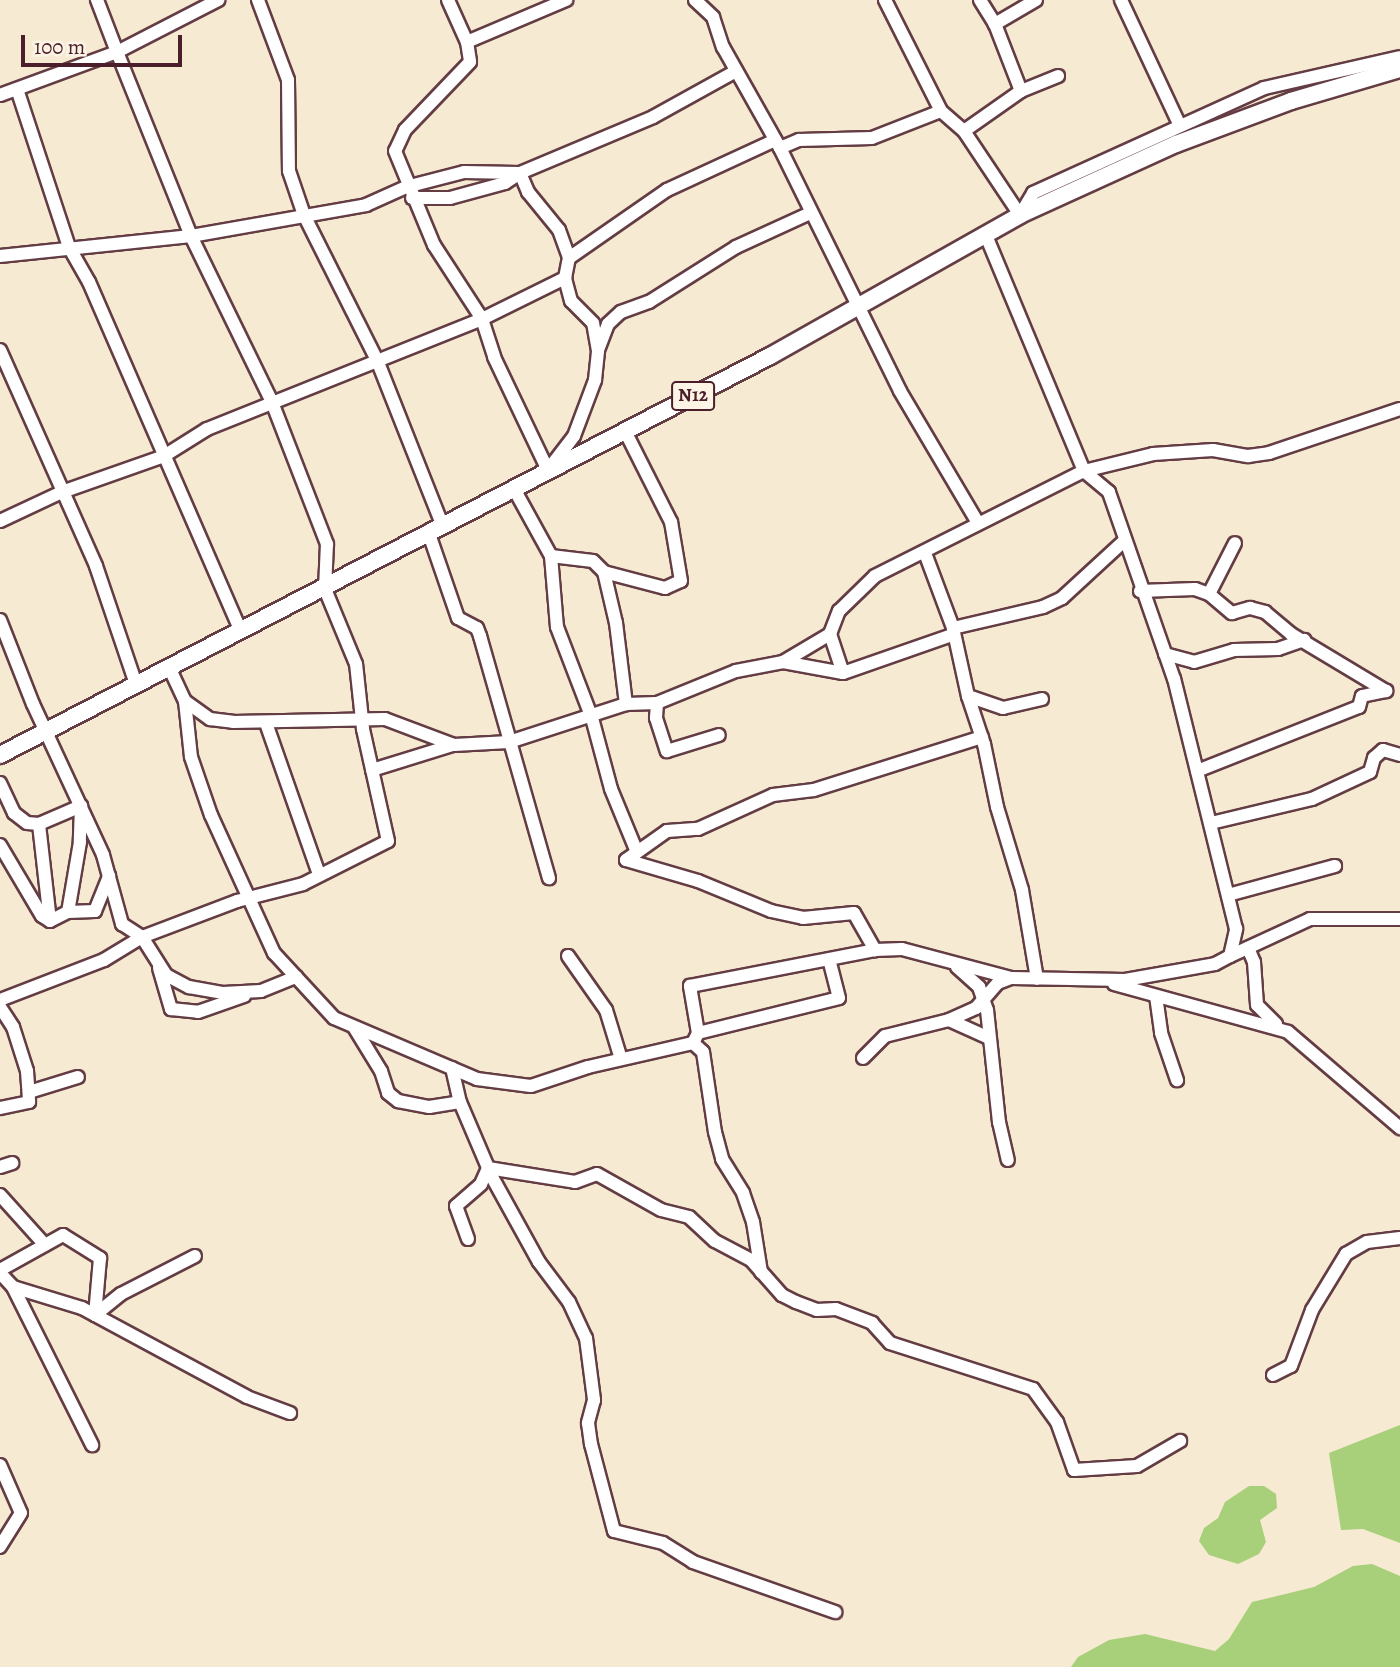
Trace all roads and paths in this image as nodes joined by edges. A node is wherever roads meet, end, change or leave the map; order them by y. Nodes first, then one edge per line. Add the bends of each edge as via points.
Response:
1 (97, 0) edge
2 (218, 0) edge
3 (258, 0) edge
4 (448, 0) edge
5 (566, 0) edge
6 (695, 0) edge
7 (885, 0) edge
8 (980, 0) edge
9 (1036, 0) edge
10 (1121, 0) edge
11 (995, 24) junction
12 (467, 42) junction
13 (117, 52) junction
14 (1400, 57) edge
15 (1400, 69) edge
16 (736, 71) junction
17 (1058, 76) dead end
18 (17, 89) junction
19 (1021, 91) junction
20 (0, 95) edge
21 (941, 111) junction
22 (1180, 126) junction
23 (964, 131) junction
24 (777, 144) junction
25 (520, 173) junction
26 (409, 193) junction
27 (808, 214) junction
28 (304, 215) junction
29 (1020, 215) junction
30 (986, 235) junction
31 (191, 236) junction
32 (69, 247) junction
33 (0, 256) edge
34 (569, 258) junction
35 (565, 278) junction
36 (858, 307) junction
37 (482, 319) junction
38 (0, 350) edge
39 (598, 351) junction
40 (377, 359) junction
41 (272, 402) junction
42 (1400, 409) edge
43 (625, 431) junction
44 (164, 456) junction
45 (548, 470) junction
46 (1084, 471) junction
47 (513, 487) junction
48 (62, 492) junction
49 (0, 521) edge
50 (978, 523) junction
51 (435, 527) junction
52 (1124, 541) junction
53 (1235, 543) dead end
54 (925, 553) junction
55 (551, 556) junction
56 (604, 572) junction
57 (325, 589) junction
58 (1140, 591) junction
59 (1209, 594) junction
60 (0, 620) edge
61 (242, 631) junction
62 (953, 632) junction
63 (830, 634) junction
64 (1304, 640) junction
65 (1165, 654) junction
66 (783, 662) junction
67 (169, 667) junction
68 (843, 673) junction
69 (136, 684) junction
70 (968, 696) junction
71 (1042, 699) dead end
72 (185, 701) junction
73 (657, 703) junction
74 (626, 704) junction
75 (592, 718) junction
76 (361, 719) junction
77 (266, 723) junction
78 (47, 732) junction
79 (719, 735) dead end
80 (982, 737) junction
81 (509, 742) junction
82 (454, 745) junction
83 (0, 755) edge
84 (1400, 755) edge
85 (372, 770) junction
86 (1197, 771) junction
87 (0, 783) edge
88 (81, 806) junction
89 (1211, 823) junction
90 (39, 824) junction
91 (0, 845) edge
92 (637, 852) junction
93 (1335, 866) dead end
94 (318, 874) junction
95 (109, 876) junction
96 (549, 878) dead end
97 (1228, 895) junction
98 (250, 897) junction
99 (68, 912) junction
100 (1400, 919) edge
101 (50, 921) junction
102 (142, 937) junction
103 (1248, 948) junction
104 (875, 950) junction
105 (568, 956) dead end
106 (1230, 956) junction
107 (830, 959) junction
108 (158, 961) junction
109 (956, 965) junction
110 (296, 977) junction
111 (1012, 978) junction
112 (1037, 979) junction
113 (1104, 981) junction
114 (261, 991) junction
115 (983, 996) junction
116 (1156, 996) junction
117 (0, 1000) edge
118 (0, 1007) edge
119 (949, 1020) junction
120 (354, 1027) junction
121 (1288, 1032) junction
122 (987, 1037) junction
123 (695, 1038) junction
124 (863, 1058) dead end
125 (621, 1059) junction
126 (452, 1069) junction
127 (78, 1077) dead end
128 (1177, 1080) dead end
129 (29, 1092) junction
130 (460, 1102) junction
131 (0, 1108) edge
132 (1400, 1128) edge
133 (1008, 1160) dead end
134 (488, 1167) junction
135 (0, 1195) edge
136 (1400, 1238) edge
137 (468, 1239) dead end
138 (45, 1245) junction
139 (195, 1256) dead end
140 (0, 1271) edge
141 (761, 1272) junction
142 (13, 1287) junction
143 (95, 1315) junction
144 (1273, 1375) dead end
145 (290, 1413) dead end
146 (1180, 1441) dead end
147 (92, 1445) dead end
148 (0, 1465) edge
149 (0, 1547) edge
150 (835, 1612) dead end

1 - 13 street
2 - 13 street
3 - 28 street via 288,80 289,171
4 - 12 street
5 - 12 street
6 - 16 street via 713,16
7 - 21 street
8 - 11 street
9 - 11 street
10 - 22 street via 1146,62
11 - 19 street
12 - 26 street via 470,62 464,74 438,92 405,130 395,150
13 - 18 street
13 - 31 street
14 - 22 street via 1264,88
15 - 29 main road, N12 via 1291,101 1176,144
16 - 24 street
16 - 25 street via 641,122
17 - 19 street
18 - 20 street
18 - 32 street
19 - 23 street
21 - 23 street
21 - 24 street via 872,138
22 - 29 street via 1033,193
23 - 29 street
24 - 27 street
24 - 34 street via 667,190
25 - 26 street via 464,172
25 - 26 street via 505,183 450,198
25 - 34 street via 528,192 559,230
26 - 28 street
26 - 37 street via 434,245
27 - 36 street via 833,252
27 - 39 street via 736,247 649,302 621,312 608,324
28 - 31 street
28 - 40 street
29 - 30 main road, N12
30 - 36 main road, N12
30 - 46 street
31 - 32 street
31 - 41 street
32 - 33 street
32 - 44 street via 89,282
34 - 35 street
35 - 37 street
35 - 39 street via 571,301 593,323
36 - 43 main road, N12
36 - 50 street via 900,391
37 - 40 street
37 - 45 street via 494,357
38 - 48 street
39 - 45 street via 595,380 574,436
40 - 41 street via 326,384
40 - 51 street
41 - 44 street via 207,429
41 - 57 street via 327,544
42 - 46 street via 1269,453 1153,454
43 - 45 main road, N12
43 - 56 street via 671,522 681,581 665,588
44 - 48 street
44 - 61 street
45 - 47 main road, N12
46 - 50 street
46 - 52 street via 1109,492
47 - 51 main road, N12
47 - 55 street
48 - 49 street
48 - 69 street via 96,566
50 - 54 street
51 - 57 main road, N12
51 - 81 street via 458,618 477,628
52 - 58 street
52 - 62 street via 1062,598
53 - 59 street
54 - 62 street
54 - 63 street via 855,591 839,611
55 - 56 street via 593,561
55 - 75 street via 557,627
56 - 74 street
57 - 61 main road, N12
57 - 76 street via 356,664
58 - 59 street via 1195,589
58 - 65 street
59 - 64 street via 1232,613 1250,608 1265,612
60 - 78 street
61 - 67 main road, N12
62 - 68 street
62 - 70 street
63 - 66 street
63 - 68 street
64 - 65 street via 1278,649 1234,650 1194,662
64 - 86 street via 1386,691 1362,696 1359,707
65 - 86 street
66 - 68 street
66 - 73 street via 736,671
67 - 69 main road, N12
67 - 72 street
69 - 78 main road, N12
70 - 71 street via 1003,708
70 - 80 street
72 - 77 street via 210,719
72 - 98 street via 191,757 211,815
73 - 74 street
73 - 79 street via 656,718 667,751
74 - 75 street
75 - 81 street
75 - 92 street via 611,789
76 - 77 street
76 - 82 street via 385,719
76 - 85 street
77 - 94 street
78 - 83 main road, N12
78 - 88 street
80 - 92 street via 814,790 773,795 698,829 667,831
80 - 112 street via 1022,890
81 - 82 street
81 - 96 street
82 - 85 street
84 - 89 street via 1383,750 1374,758 1370,772 1312,799
85 - 94 street via 388,841
86 - 89 street
87 - 90 street via 15,813 27,823
88 - 90 street
88 - 95 street
88 - 99 street
89 - 97 street
90 - 101 street
91 - 101 street
92 - 104 street via 626,860 687,877 771,911 803,918 854,913
93 - 97 street
94 - 98 street via 303,884
95 - 99 street via 95,911
95 - 102 street via 122,924
97 - 106 street via 1236,929
98 - 102 street
98 - 110 street via 274,953
99 - 101 street
100 - 103 street via 1310,919
102 - 108 street
102 - 117 street via 104,960
103 - 106 street
103 - 121 street via 1254,962 1257,1005 1265,1017
104 - 107 street
104 - 109 street via 902,949
105 - 125 street via 606,1010
106 - 113 street via 1215,964
107 - 123 street via 839,998
107 - 123 street via 690,986
108 - 114 street via 166,975 189,987 223,993
108 - 114 street via 171,1009 198,1012
109 - 111 street
109 - 115 street
110 - 114 street
110 - 120 street via 334,1018
111 - 112 street
111 - 115 street
112 - 113 street
113 - 116 street
115 - 119 street via 976,1008
115 - 122 street
116 - 121 street
116 - 128 street via 1161,1033
118 - 129 street via 13,1027
119 - 122 street
119 - 124 street via 886,1037
120 - 126 street
120 - 130 street via 381,1071 388,1093 398,1101 429,1107
121 - 132 street
122 - 133 street
123 - 125 street
123 - 141 street via 703,1052 722,1158 743,1193 753,1222
125 - 126 street via 531,1086 477,1079
126 - 130 street
127 - 129 street
129 - 131 street via 29,1101
130 - 134 street
134 - 137 street via 481,1184 456,1206
134 - 141 street via 575,1182 597,1174 661,1210 689,1217 715,1241 742,1253
134 - 150 street via 586,1338 594,1400 588,1423 591,1444 614,1531 663,1543 694,1562
135 - 138 street
136 - 144 street via 1367,1242 1346,1254 1312,1310 1291,1366
138 - 140 street
138 - 143 street via 63,1235 100,1258
139 - 143 street via 121,1294
140 - 142 street
141 - 146 street via 782,1295 807,1308 836,1309 872,1323 890,1343 1033,1389 1057,1422 1074,1470 1137,1466
142 - 143 street
142 - 147 street
143 - 145 street via 247,1397
148 - 149 street via 21,1513

